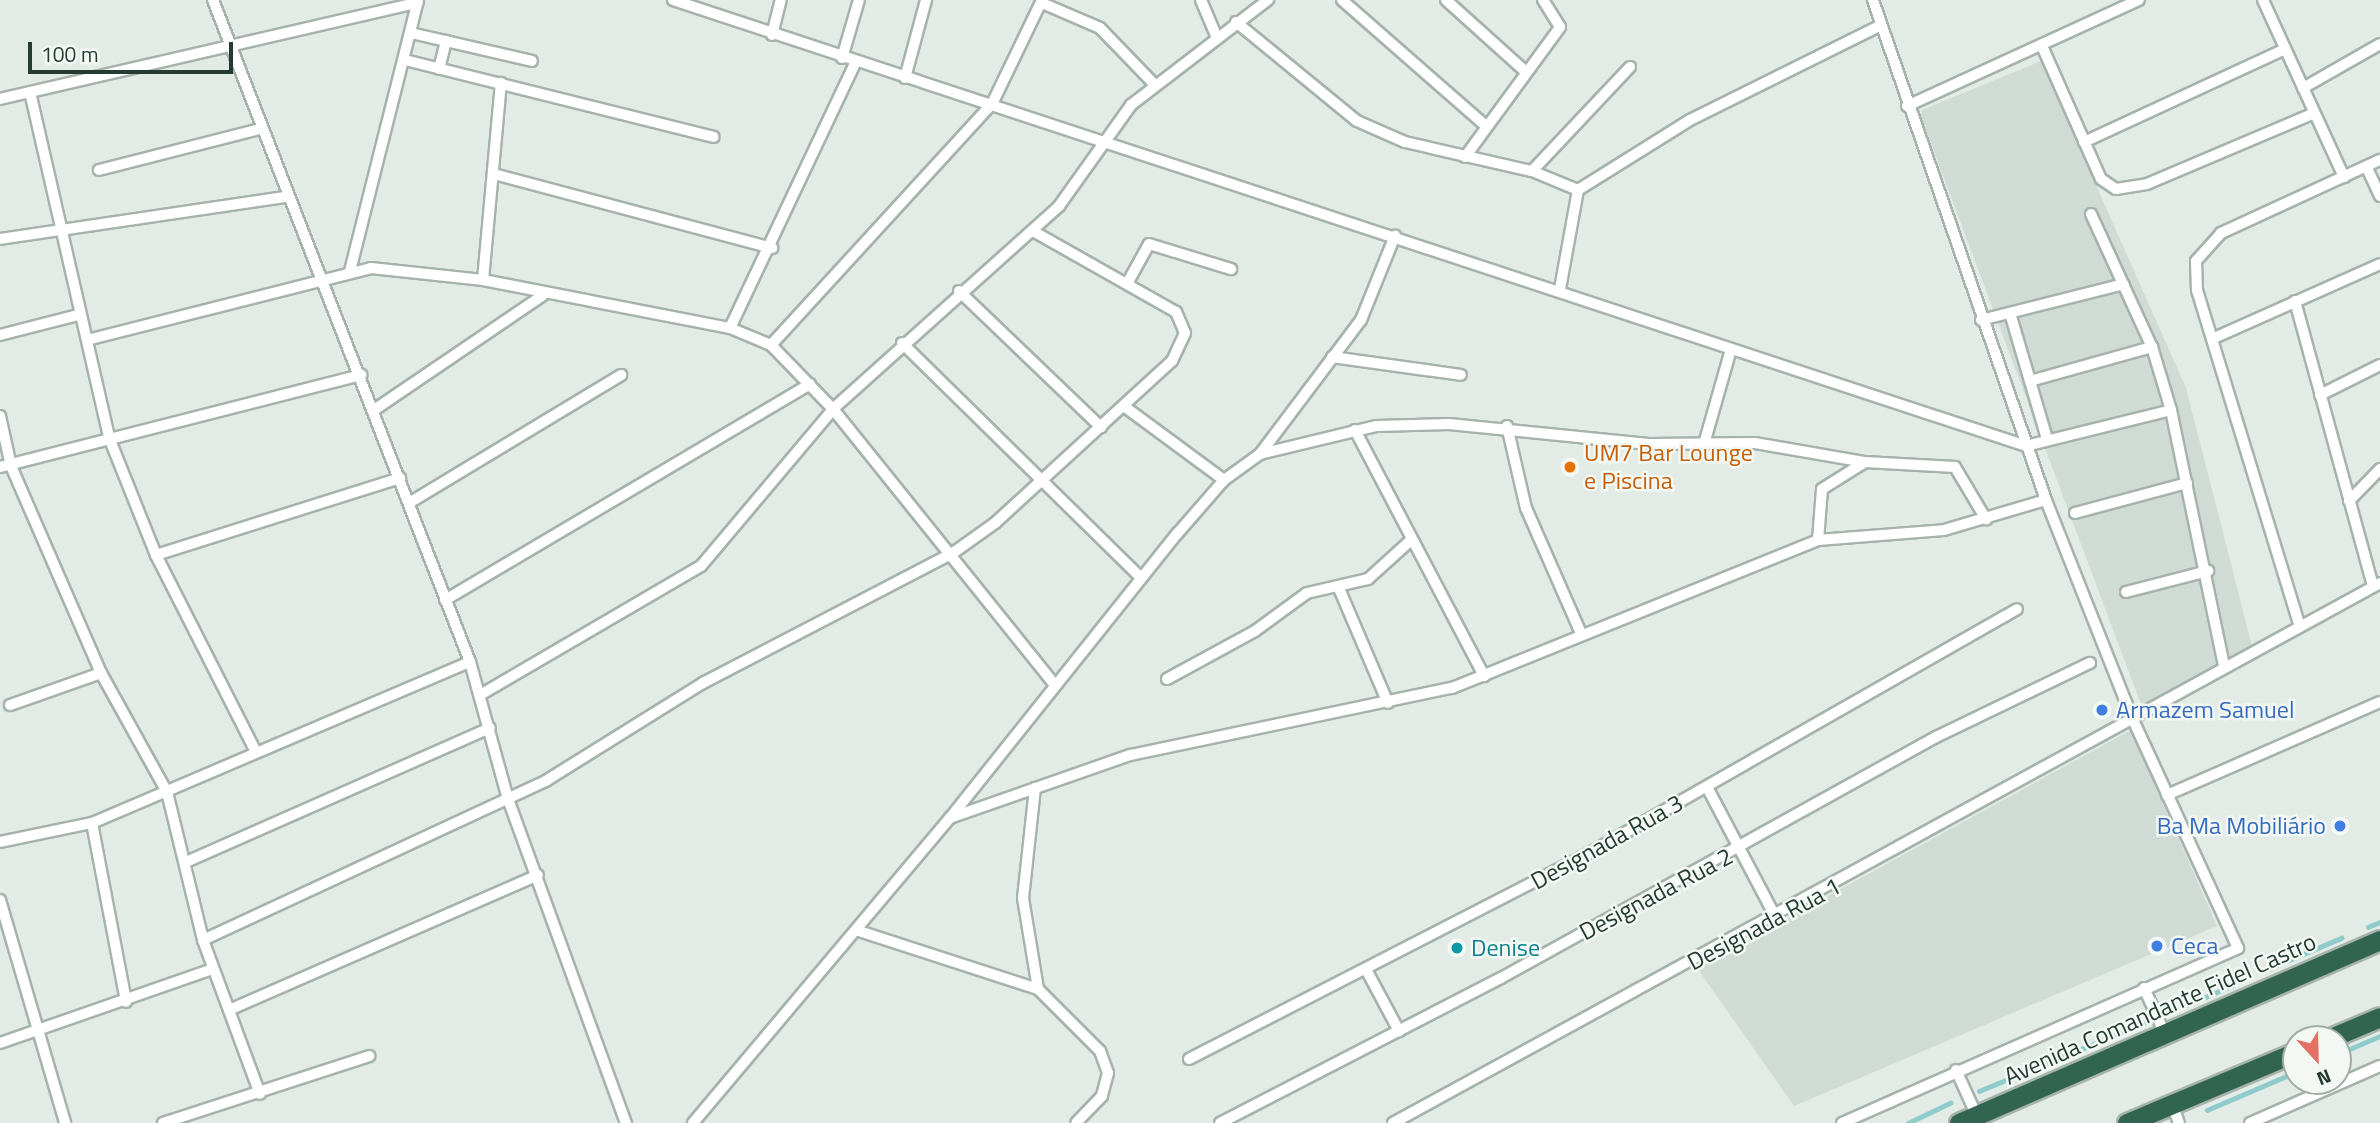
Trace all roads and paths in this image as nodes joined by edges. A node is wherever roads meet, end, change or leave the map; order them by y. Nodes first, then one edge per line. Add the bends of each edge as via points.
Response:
1 (214, 0) edge
2 (673, 0) edge
3 (781, 0) edge
4 (859, 0) edge
5 (926, 0) edge
6 (1201, 0) edge
7 (1342, 0) edge
8 (1446, 0) edge
9 (1543, 0) edge
10 (1888, 0) edge
11 (2139, 0) edge
12 (2263, 0) edge
13 (1264, 1) edge
14 (418, 2) edge
15 (1042, 2) edge
16 (1875, 2) edge
17 (1236, 22) junction
18 (1881, 25) junction
19 (411, 33) junction
20 (772, 35) junction
21 (1216, 35) junction
22 (446, 41) junction
23 (2380, 44) edge
24 (2042, 46) junction
25 (230, 48) junction
26 (2285, 49) junction
27 (842, 58) junction
28 (405, 60) junction
29 (532, 61) dead end
30 (856, 62) junction
31 (1630, 67) dead end
32 (439, 69) junction
33 (1526, 72) junction
34 (905, 78) junction
35 (501, 83) junction
36 (1154, 84) junction
37 (2303, 88) junction
38 (30, 92) junction
39 (0, 99) edge
40 (992, 104) junction
41 (1907, 106) junction
42 (2314, 113) junction
43 (1486, 126) junction
44 (260, 129) junction
45 (714, 137) dead end
46 (1106, 141) junction
47 (2084, 142) junction
48 (1465, 157) junction
49 (2380, 160) edge
50 (2367, 168) junction
51 (99, 170) dead end
52 (1532, 171) junction
53 (494, 174) junction
54 (2344, 177) junction
55 (1578, 190) junction
56 (2380, 196) edge
57 (285, 197) junction
58 (2091, 214) dead end
59 (1033, 230) junction
60 (59, 232) junction
61 (1395, 236) junction
62 (0, 239) edge
63 (772, 248) junction
64 (2380, 264) edge
65 (1231, 270) dead end
66 (350, 271) junction
67 (482, 280) junction
68 (1128, 282) junction
69 (321, 283) junction
70 (2124, 284) junction
71 (1560, 289) junction
72 (959, 291) junction
73 (543, 295) junction
74 (2294, 301) junction
75 (2010, 313) junction
76 (78, 315) junction
77 (1981, 320) junction
78 (730, 328) junction
79 (0, 335) edge
80 (2214, 338) junction
81 (87, 340) junction
82 (902, 343) junction
83 (771, 345) junction
84 (2152, 347) junction
85 (1731, 349) junction
86 (1332, 357) junction
87 (2380, 365) edge
88 (361, 375) junction
89 (621, 375) dead end
90 (1461, 375) dead end
91 (2030, 381) junction
92 (810, 384) junction
93 (2319, 394) junction
94 (1125, 407) junction
95 (833, 409) junction
96 (374, 410) junction
97 (2171, 410) junction
98 (0, 416) edge
99 (1507, 426) junction
100 (1101, 427) junction
101 (1355, 430) junction
102 (2046, 439) junction
103 (110, 440) junction
104 (1704, 444) junction
105 (2026, 446) junction
106 (1260, 454) junction
107 (1865, 462) junction
108 (5, 466) edge
109 (2380, 469) edge
110 (400, 478) junction
111 (1224, 480) junction
112 (1038, 483) junction
113 (2187, 483) junction
114 (2046, 500) junction
115 (2349, 501) junction
116 (409, 503) junction
117 (2075, 513) dead end
118 (1986, 519) junction
119 (1818, 540) junction
120 (1410, 541) junction
121 (953, 553) junction
122 (156, 555) junction
123 (2207, 571) junction
124 (1141, 578) junction
125 (2376, 585) edge
126 (1339, 586) junction
127 (2126, 592) dead end
128 (445, 600) junction
129 (2017, 609) dead end
130 (2300, 627) junction
131 (1581, 633) junction
132 (470, 662) junction
133 (2090, 663) dead end
134 (2224, 666) junction
135 (101, 673) junction
136 (1484, 676) junction
137 (1167, 679) dead end
138 (1055, 685) junction
139 (480, 695) junction
140 (2380, 702) edge
141 (1388, 703) junction
142 (10, 705) dead end
143 (2133, 720) junction
144 (489, 728) junction
145 (256, 752) junction
146 (1707, 787) junction
147 (1035, 788) junction
148 (167, 792) junction
149 (2167, 795) junction
150 (508, 799) junction
151 (950, 818) junction
152 (92, 823) junction
153 (0, 842) edge
154 (1740, 849) junction
155 (186, 862) junction
156 (538, 875) junction
157 (0, 900) edge
158 (1776, 918) junction
159 (856, 930) junction
160 (203, 940) junction
161 (2380, 940) edge
162 (213, 969) junction
163 (1368, 973) junction
164 (2144, 988) junction
165 (1038, 989) junction
166 (126, 1002) junction
167 (229, 1010) junction
168 (2380, 1017) edge
169 (2352, 1029) edge
170 (1399, 1031) junction
171 (34, 1033) junction
172 (2165, 1034) junction
173 (0, 1042) edge
174 (369, 1056) dead end
175 (2282, 1058) edge
176 (1189, 1059) dead end
177 (2380, 1066) edge
178 (1955, 1070) junction
179 (260, 1094) junction
180 (2172, 1104) junction
181 (1968, 1119) edge
182 (65, 1123) edge
183 (163, 1123) edge
184 (626, 1123) edge
185 (693, 1123) edge
186 (1076, 1123) edge
187 (1220, 1123) edge
188 (1393, 1123) edge
189 (1842, 1123) edge
190 (2127, 1123) edge
191 (2179, 1123) edge
192 (2250, 1123) edge

1 - 25 street
2 - 20 street
3 - 20 street
4 - 27 street
5 - 34 street
6 - 21 street
7 - 43 street
8 - 33 street
9 - 33 street via 1561,22
10 - 16 street
11 - 24 street
12 - 26 street
13 - 17 street
14 - 19 street
14 - 25 street
15 - 36 street via 1100,28
15 - 40 street
16 - 18 street
17 - 21 street
17 - 48 street via 1357,121
18 - 41 street
18 - 55 street via 1690,120
19 - 22 street
19 - 28 street
20 - 27 street
21 - 36 street
22 - 29 street
22 - 32 street
23 - 37 street
24 - 41 street
24 - 47 street
25 - 38 street
25 - 44 street
26 - 37 street
26 - 47 street
27 - 30 street
28 - 32 street
28 - 66 street
30 - 34 street
30 - 63 street
31 - 52 street
32 - 35 street
33 - 43 street
34 - 40 street
35 - 45 street
35 - 53 street
36 - 46 street
37 - 42 street
38 - 39 street
38 - 60 street
40 - 46 street
40 - 83 street
41 - 77 street
42 - 47 street via 2128,190 2101,179
42 - 54 street
43 - 48 street
44 - 51 street
44 - 57 street
46 - 59 street via 1078,184
46 - 61 street
48 - 52 street
49 - 50 street
50 - 54 street
50 - 56 street
52 - 55 street
53 - 63 street
53 - 67 street
54 - 80 street via 2211,238 2195,276
55 - 71 street
57 - 60 street
57 - 69 street
58 - 70 street
59 - 68 street
59 - 72 street
60 - 62 street
60 - 76 street
61 - 71 street
61 - 86 street via 1361,320
63 - 78 street
64 - 74 street
65 - 68 street via 1149,244
66 - 67 street via 388,268
66 - 69 street
67 - 73 street
68 - 94 street via 1176,312 1185,333 1182,350
69 - 81 street
69 - 88 street
70 - 75 street
70 - 84 street
71 - 85 street
72 - 82 street
72 - 100 street
73 - 78 street
73 - 96 street
74 - 80 street
74 - 93 street
75 - 77 street
75 - 91 street
76 - 79 street
76 - 81 street
77 - 105 street
78 - 83 street
80 - 130 street
81 - 103 street
82 - 95 street
82 - 112 street
83 - 92 street
84 - 91 street
84 - 97 street
85 - 104 street
85 - 105 street
86 - 90 street
86 - 106 street
87 - 93 street
88 - 96 street
88 - 103 street
89 - 116 street
91 - 102 street
92 - 95 street
92 - 128 street
93 - 115 street
94 - 100 street
94 - 111 street
95 - 121 street
95 - 139 street via 701,566
96 - 110 street
97 - 102 street
97 - 113 street
98 - 108 street
99 - 101 street
99 - 104 street
99 - 131 street via 1526,508
100 - 112 street
101 - 106 street
101 - 120 street
102 - 105 street
103 - 108 street
103 - 122 street
104 - 107 street via 1755,443
105 - 114 street
106 - 111 street
107 - 118 street via 1955,467
107 - 119 street via 1822,489
108 - 135 street
109 - 115 street
110 - 116 street
110 - 122 street
111 - 124 street
112 - 121 street
112 - 124 street
113 - 117 street
113 - 123 street
114 - 118 street
114 - 143 street
115 - 125 street
116 - 128 street
118 - 119 street via 1917,534
119 - 131 street
120 - 126 street via 1377,573
120 - 136 street
121 - 138 street
121 - 150 street via 703,683
122 - 145 street
123 - 127 street
123 - 134 street
124 - 138 street
125 - 130 street, Designada Rua 1
126 - 137 street via 1293,600 1255,631
126 - 141 street
128 - 132 street
129 - 146 street, Designada Rua 3
130 - 134 street, Designada Rua 1
131 - 136 street
132 - 139 street
132 - 145 street
133 - 154 street, Designada Rua 2 via 1936,737
134 - 143 street, Designada Rua 1
135 - 142 street
135 - 148 street
136 - 141 street
138 - 151 street
139 - 144 street
140 - 149 street
141 - 147 street via 1144,751
143 - 149 street
143 - 158 street, Designada Rua 1
144 - 150 street
144 - 155 street
145 - 148 street
146 - 154 street
146 - 163 street, Designada Rua 3
147 - 151 street
147 - 165 street via 1023,898
148 - 152 street
148 - 155 street
149 - 164 street via 2238,948
150 - 156 street
150 - 160 street
151 - 159 street
152 - 153 street
152 - 166 street
154 - 158 street
154 - 170 street, Designada Rua 2
155 - 160 street
156 - 167 street
156 - 184 street
157 - 171 street
158 - 188 street, Designada Rua 1
159 - 165 street
159 - 185 street
160 - 162 street
161 - 172 highway, Avenida Comandante Fidel Castro
162 - 166 street
162 - 167 street
163 - 170 street
163 - 176 street, Designada Rua 3
164 - 172 street
164 - 178 street
165 - 186 street via 1100,1051 1107,1065 1108,1087
166 - 171 street
167 - 179 street
168 - 169 highway
170 - 187 street, Designada Rua 2
171 - 173 street
171 - 182 street
172 - 181 highway, Avenida Comandante Fidel Castro
174 - 179 street
175 - 180 highway
177 - 192 street
178 - 181 street
178 - 189 street
179 - 183 street
180 - 190 highway
180 - 191 street

